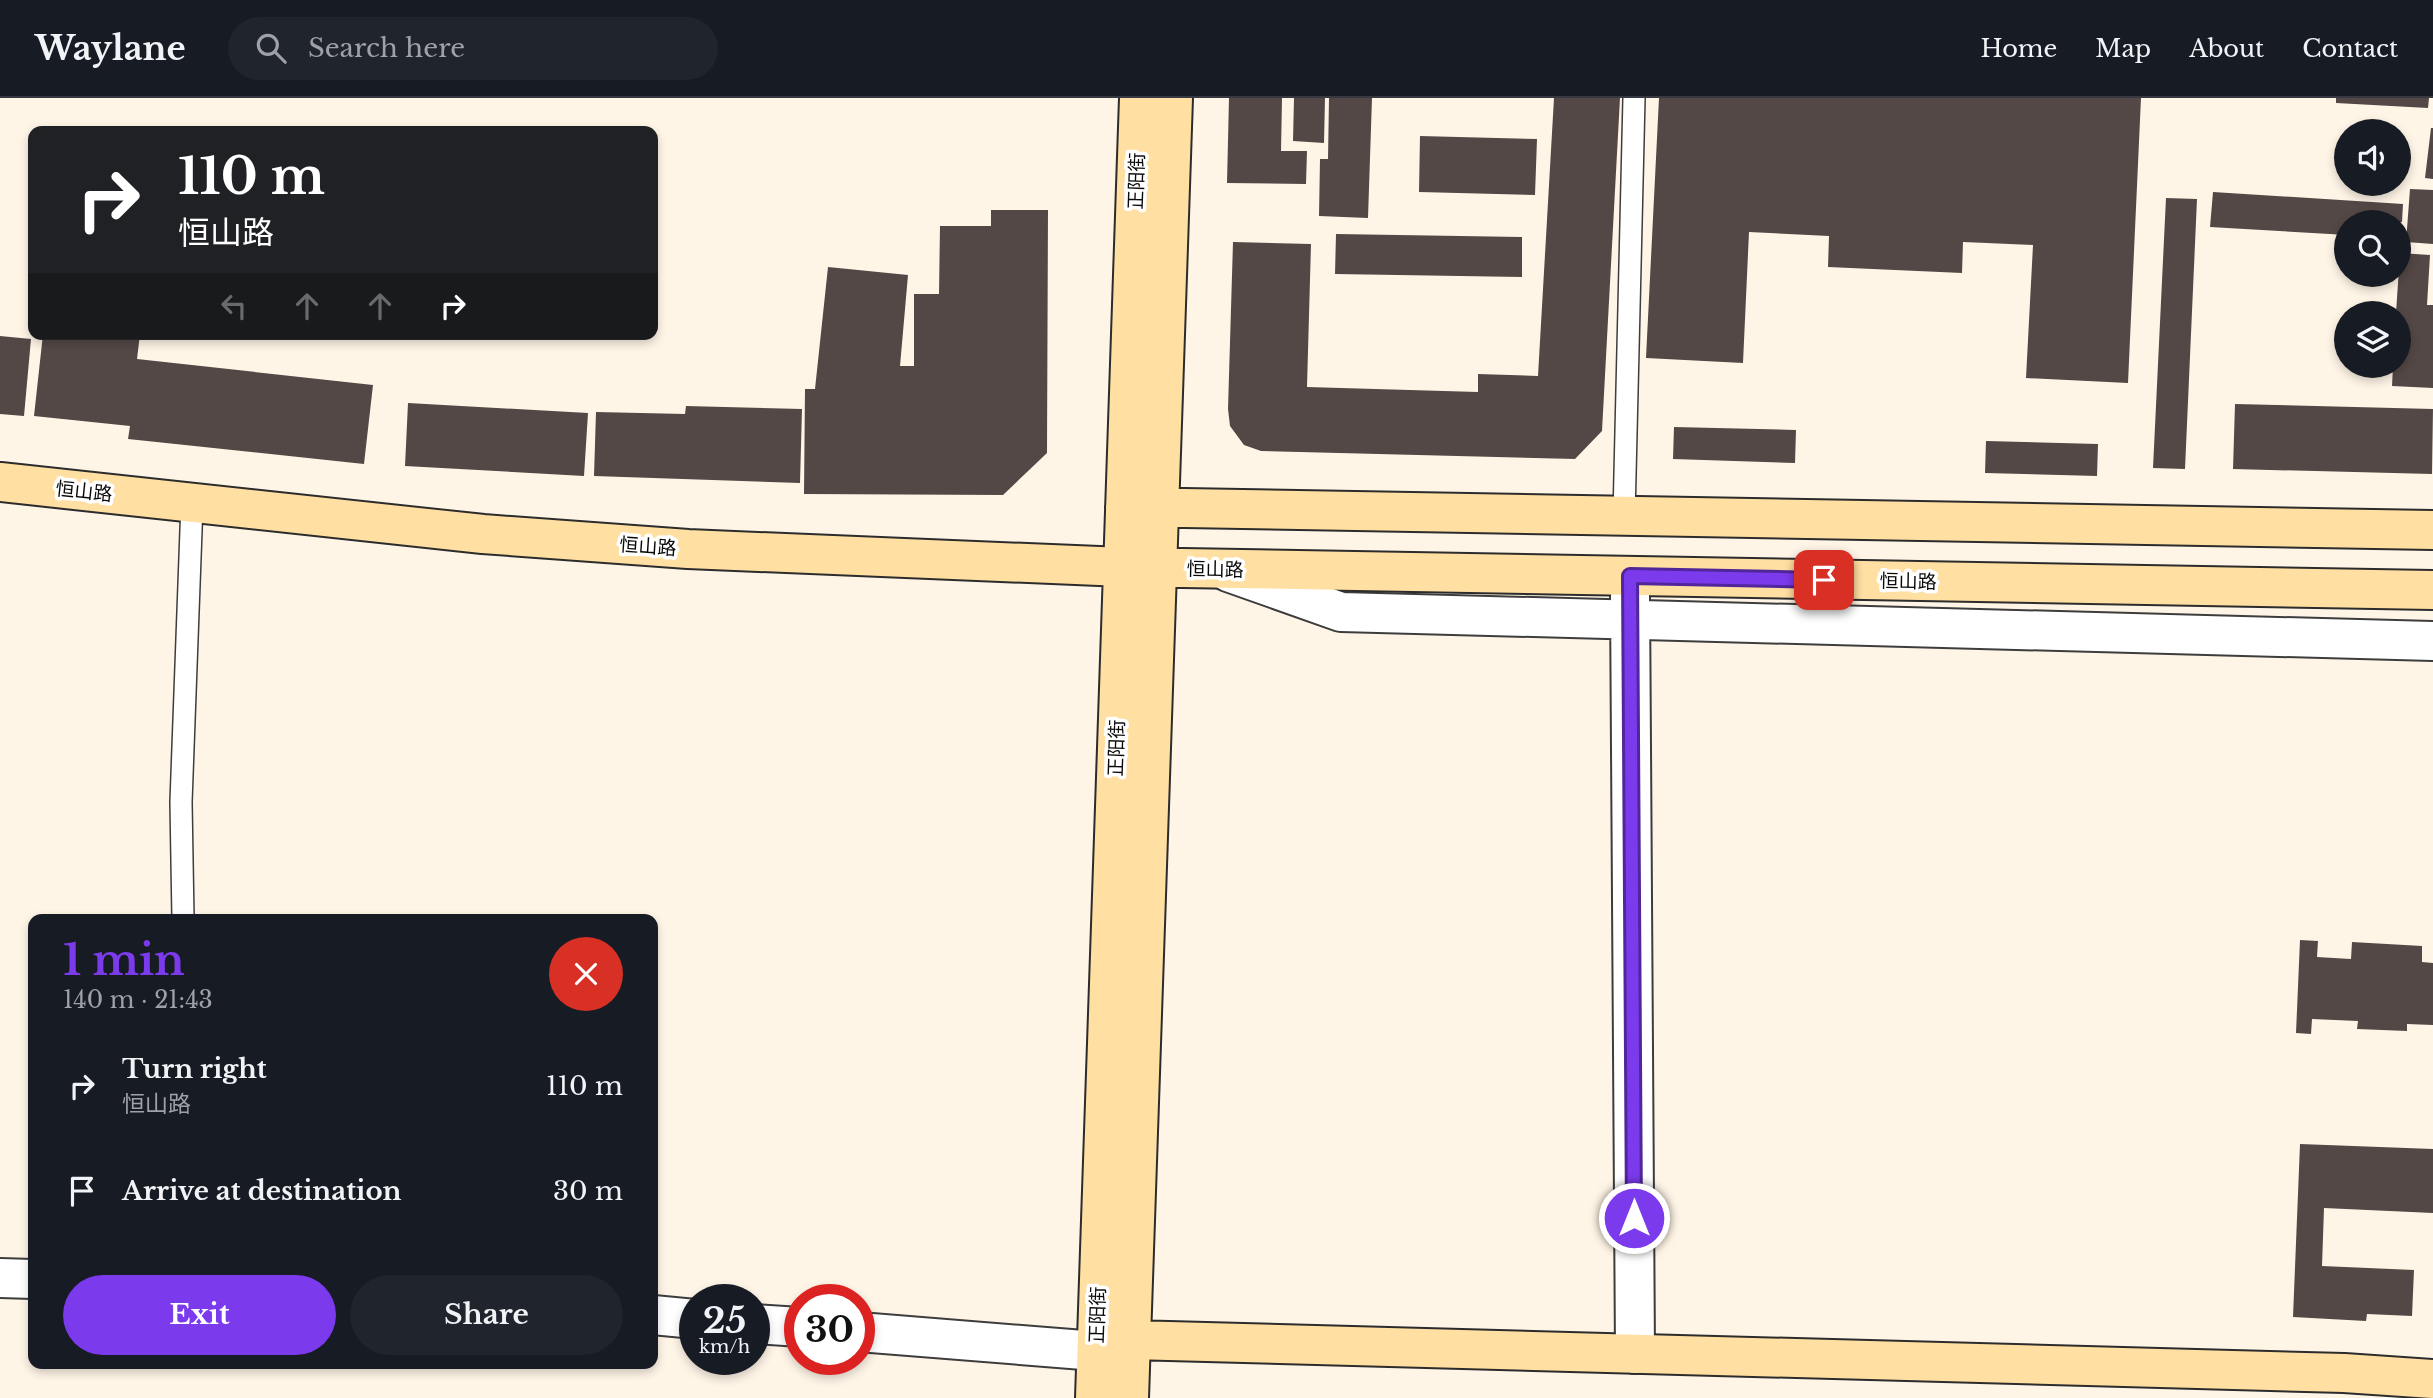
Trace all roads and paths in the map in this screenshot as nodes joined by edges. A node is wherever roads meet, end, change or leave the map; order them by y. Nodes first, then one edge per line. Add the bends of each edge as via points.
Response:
1 (1139, 98) edge
2 (1173, 98) edge
3 (1634, 98) edge
4 (0, 482) edge
5 (192, 503) junction
6 (1142, 507) junction
7 (1624, 516) junction
8 (2433, 530) edge
9 (1140, 567) junction
10 (1219, 569) junction
11 (1630, 576) junction
12 (2433, 590) edge
13 (1630, 620) junction
14 (2433, 641) edge
15 (183, 914) edge
16 (0, 1278) edge
17 (28, 1279) edge
18 (658, 1315) edge
19 (679, 1317) edge
20 (875, 1333) edge
21 (1114, 1346) junction
22 (1634, 1354) junction
23 (2433, 1379) edge
24 (1095, 1398) edge
25 (1129, 1398) edge

1 - 6 main road, 正阳街
2 - 6 main road, 正阳街
3 - 7 lane
4 - 5 main road, 恒山路
5 - 9 main road, 恒山路 via 483,534 688,549
5 - 15 lane via 181,802
6 - 7 main road
6 - 9 main road, 正阳街
7 - 8 main road
9 - 10 main road, 恒山路
9 - 21 main road, 正阳街
10 - 11 main road, 恒山路
10 - 13 street via 1341,612
11 - 12 main road, 恒山路
11 - 13 street
13 - 14 street
13 - 22 street
16 - 17 street
18 - 19 street
20 - 21 street
21 - 22 main road
21 - 24 main road, 正阳街
21 - 25 main road, 正阳街
22 - 23 main road

